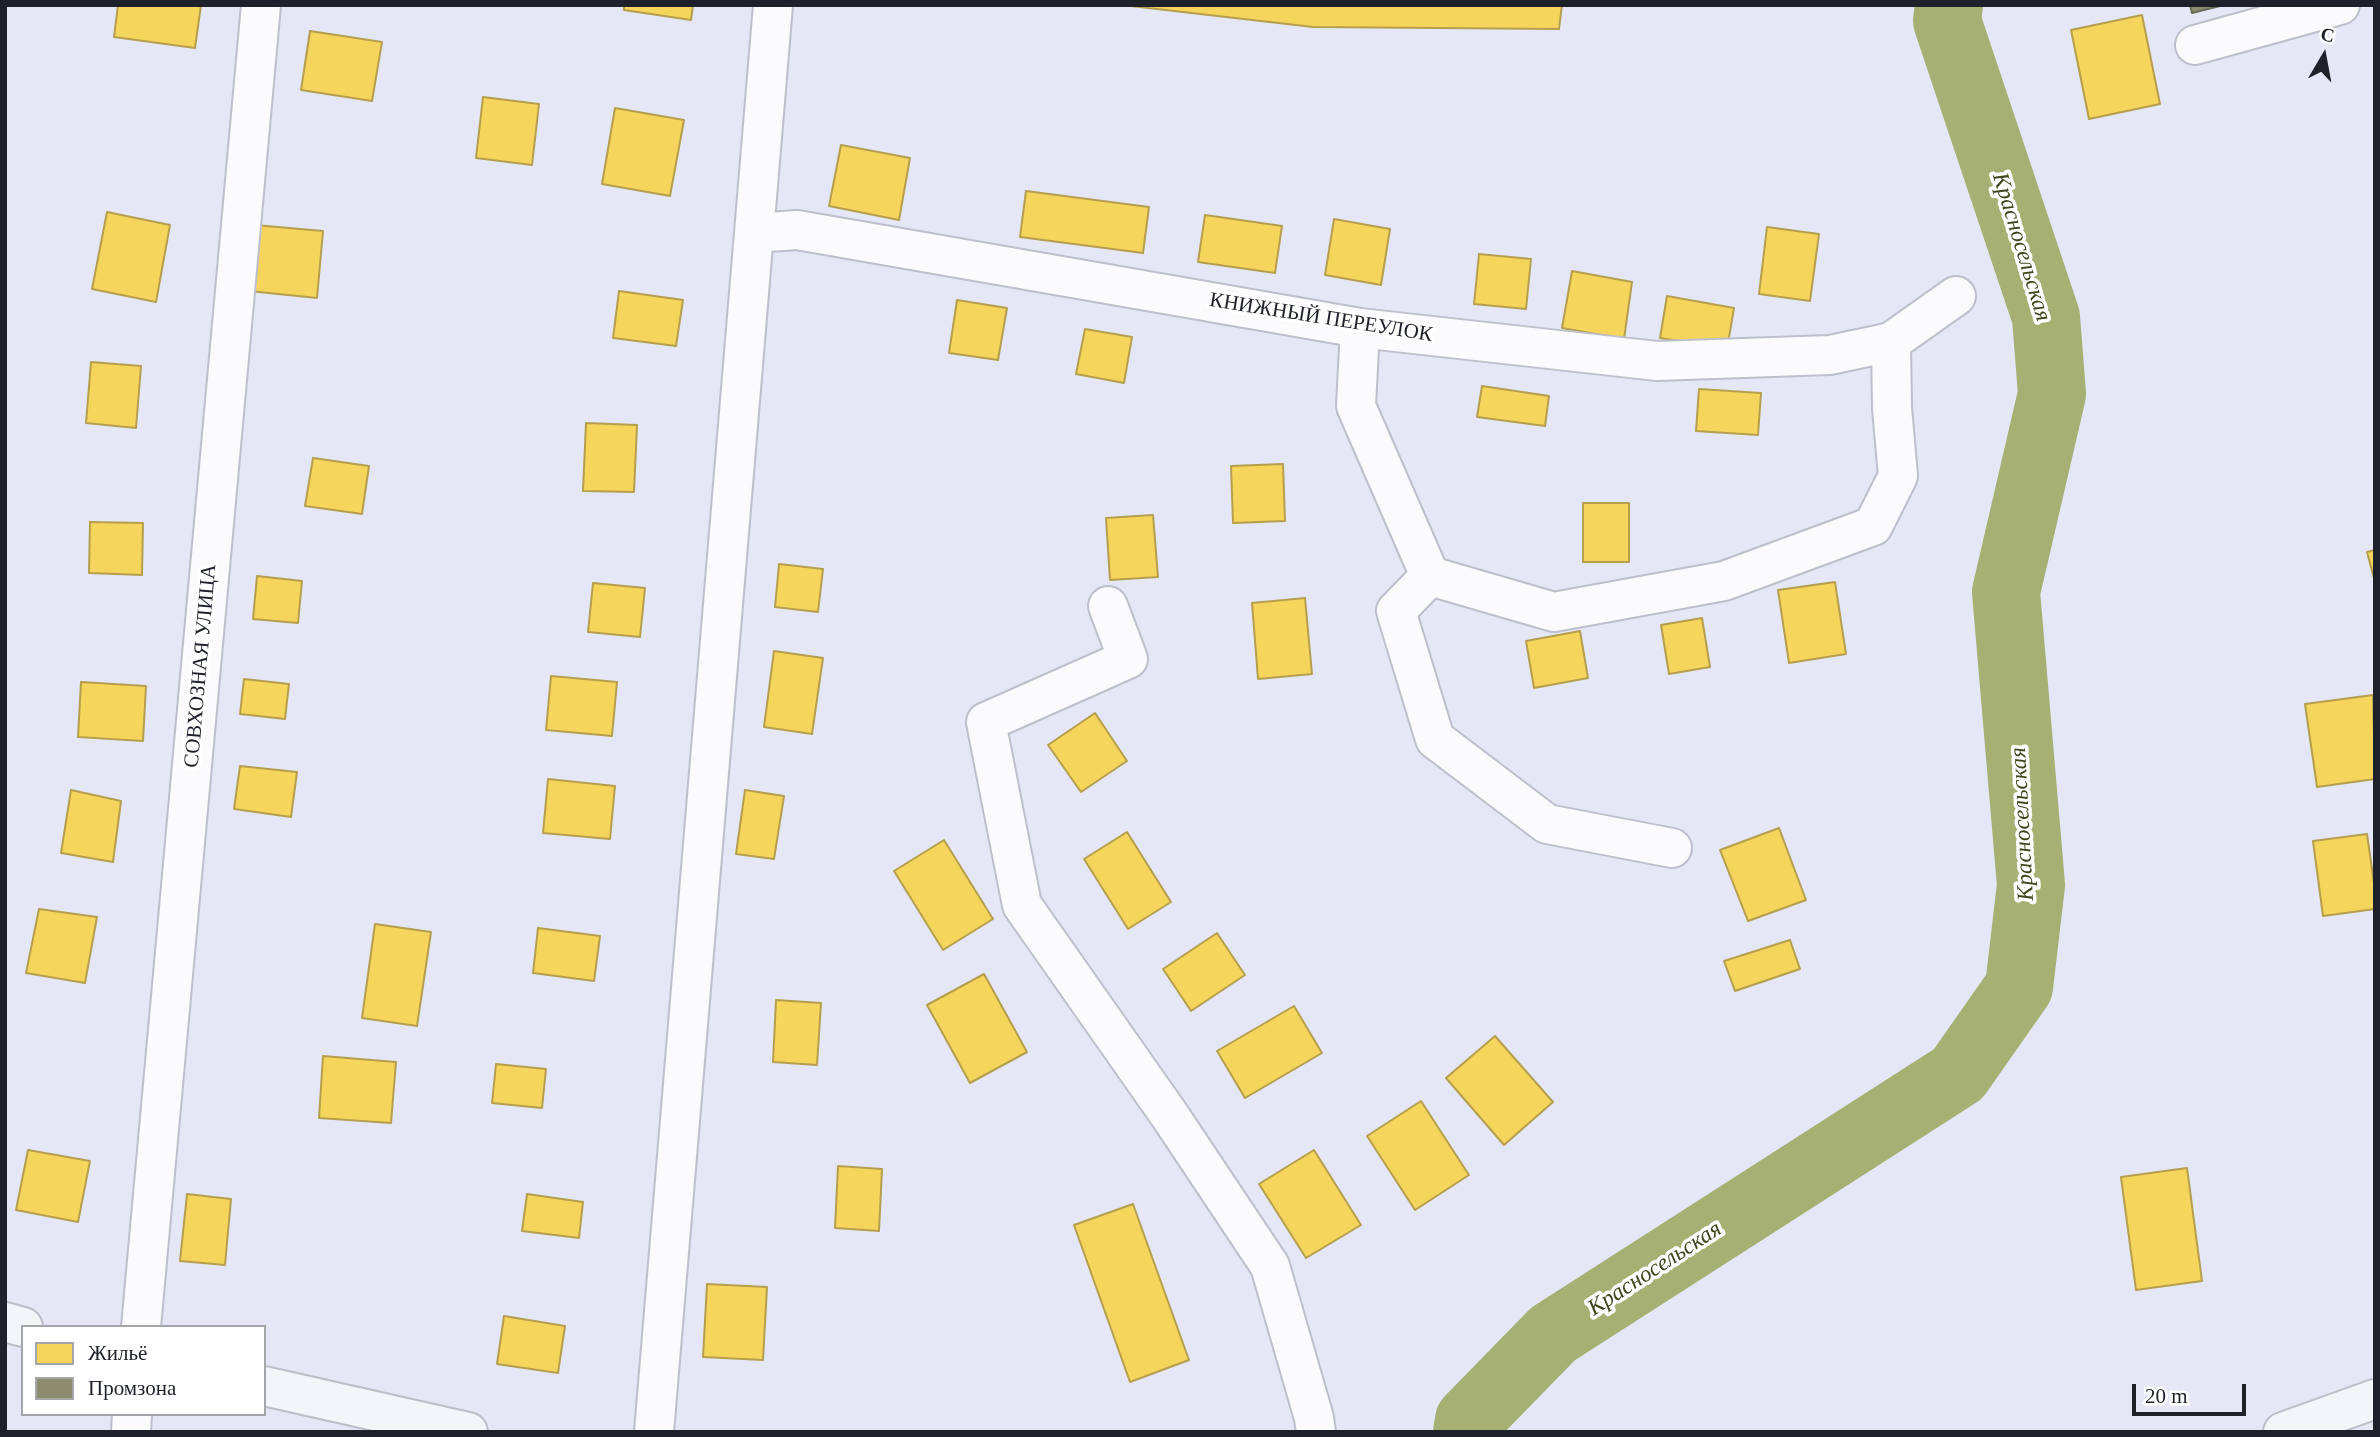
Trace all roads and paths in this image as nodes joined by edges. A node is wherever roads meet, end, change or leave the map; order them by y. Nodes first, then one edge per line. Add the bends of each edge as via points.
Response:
1 (261, 5) edge
2 (773, 5) edge
3 (2340, 5) edge
4 (2195, 45) dead end
5 (754, 233) junction
6 (1956, 296) dead end
7 (1360, 328) junction
8 (1891, 342) junction
9 (1430, 576) junction
10 (1108, 606) dead end
11 (1672, 848) dead end
12 (141, 1325) edge
13 (266, 1386) edge
14 (2375, 1399) edge
15 (2330, 1424) edge
16 (468, 1432) edge
17 (654, 1432) edge
18 (1316, 1432) edge
19 (2283, 1432) edge

1 - 12 street, СОВХОЗНАЯ УЛИЦА
2 - 5 street
3 - 4 street
5 - 7 street, КНИЖНЫЙ ПЕРЕУЛОК via 797,230
5 - 17 street
6 - 8 street
7 - 8 street, КНИЖНЫЙ ПЕРЕУЛОК via 1657,361 1830,355
7 - 9 street via 1356,406
8 - 9 street via 1898,476 1873,526 1724,581 1554,612
9 - 11 street via 1396,611 1435,739 1547,824
10 - 18 street via 1128,659 986,722 1022,905 1270,1266
13 - 16 main road
14 - 15 main road
15 - 19 main road

